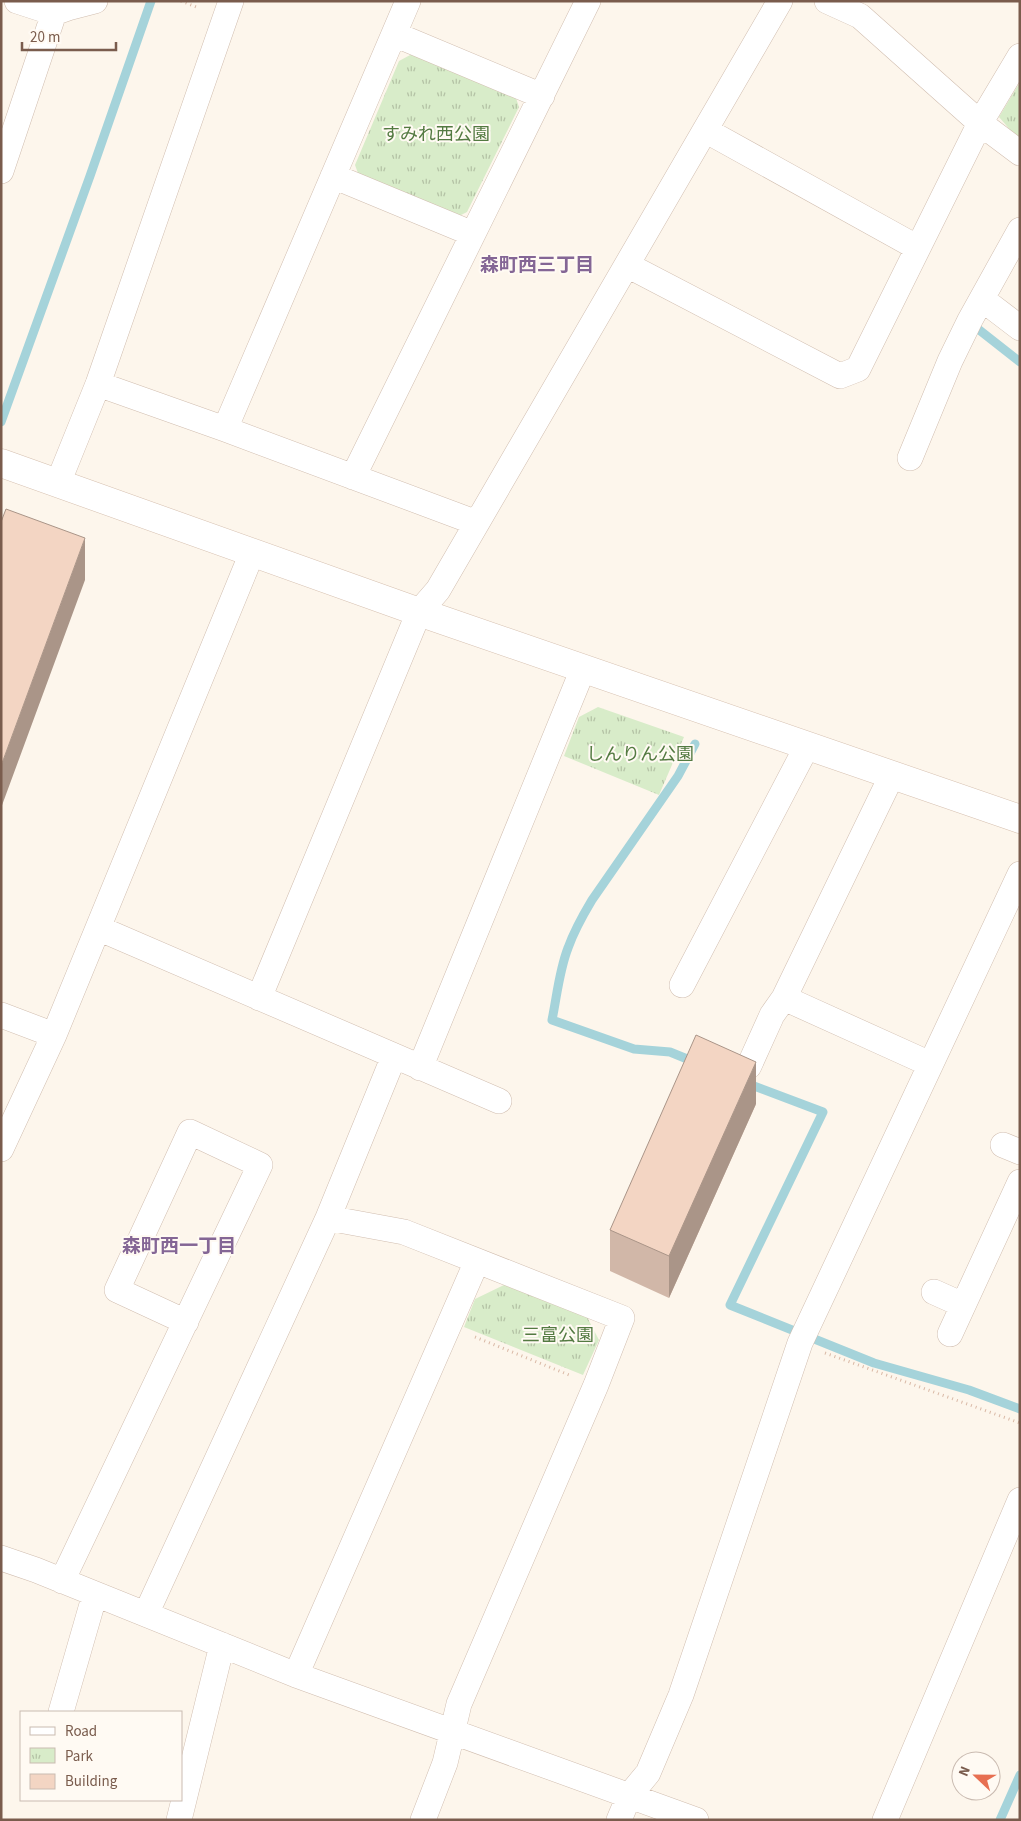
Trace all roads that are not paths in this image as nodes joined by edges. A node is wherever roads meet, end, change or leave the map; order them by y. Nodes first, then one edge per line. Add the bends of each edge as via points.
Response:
1 (17, 1) edge
2 (95, 1) edge
3 (231, 1) edge
4 (408, 1) edge
5 (588, 1) edge
6 (780, 1) edge
7 (827, 1) edge
8 (54, 13) junction
9 (394, 34) junction
10 (1020, 56) edge
11 (542, 96) junction
12 (980, 123) junction
13 (705, 130) junction
14 (1020, 153) edge
15 (1, 171) edge
16 (333, 176) junction
17 (1020, 230) edge
18 (473, 234) junction
19 (918, 248) junction
20 (627, 265) junction
21 (982, 299) junction
22 (1020, 328) edge
23 (98, 384) junction
24 (225, 429) junction
25 (910, 458) dead end
26 (1, 463) edge
27 (353, 477) junction
28 (58, 483) junction
29 (477, 523) junction
30 (252, 552) junction
31 (418, 612) junction
32 (583, 668) junction
33 (807, 746) junction
34 (892, 775) junction
35 (1020, 818) edge
36 (1020, 874) edge
37 (98, 928) junction
38 (682, 985) dead end
39 (259, 998) junction
40 (784, 998) junction
41 (1, 1015) edge
42 (54, 1035) junction
43 (394, 1056) junction
44 (930, 1064) junction
45 (749, 1066) edge
46 (420, 1068) junction
47 (499, 1101) dead end
48 (1, 1150) edge
49 (1020, 1182) edge
50 (328, 1218) junction
51 (477, 1261) junction
52 (934, 1292) dead end
53 (963, 1305) junction
54 (186, 1322) junction
55 (950, 1334) dead end
56 (1020, 1500) edge
57 (1, 1558) edge
58 (62, 1581) junction
59 (95, 1594) junction
60 (146, 1614) junction
61 (222, 1645) junction
62 (296, 1675) junction
63 (61, 1711) edge
64 (452, 1733) junction
65 (184, 1786) edge
66 (629, 1796) junction
67 (182, 1800) edge
68 (182, 1801) edge
69 (179, 1820) edge
70 (423, 1820) edge
71 (619, 1820) edge
72 (696, 1820) edge
73 (884, 1820) edge

1 - 8 street
2 - 8 street
3 - 23 street
4 - 9 street
5 - 11 street
6 - 13 street
7 - 12 street via 860,16
8 - 15 street
9 - 11 street
9 - 16 street
10 - 12 street
11 - 18 street
12 - 14 street
12 - 19 street
13 - 19 street
13 - 20 street
16 - 18 street
16 - 24 street
17 - 21 street
18 - 27 street
19 - 20 street via 858,369 840,376
20 - 29 street
21 - 22 street
21 - 25 street via 950,362
23 - 24 street
23 - 28 street
24 - 27 street
26 - 28 street
27 - 29 street
28 - 30 street
29 - 31 street via 438,590
30 - 31 street
30 - 37 street
31 - 32 street
31 - 39 street
32 - 33 street
32 - 46 street
33 - 34 street
33 - 38 street
34 - 35 street
34 - 40 street
36 - 44 street
37 - 39 street
37 - 42 street
39 - 43 street
40 - 44 street
40 - 45 street via 772,1015
41 - 42 street
42 - 48 street
43 - 46 street
43 - 50 street
44 - 66 street via 800,1343 681,1695 648,1773
46 - 47 street
49 - 53 street
50 - 51 street via 404,1232
50 - 60 street
51 - 62 street
51 - 64 street via 622,1318 459,1704
52 - 53 street
53 - 55 street
54 - 54 street via 260,1165 190,1132 117,1290
54 - 58 street
56 - 73 street
57 - 58 street
58 - 59 street
59 - 60 street
59 - 63 street
60 - 61 street
61 - 62 street
61 - 65 street
62 - 64 street
64 - 66 street
64 - 70 street
65 - 67 street
66 - 71 street
66 - 72 street
68 - 69 street

